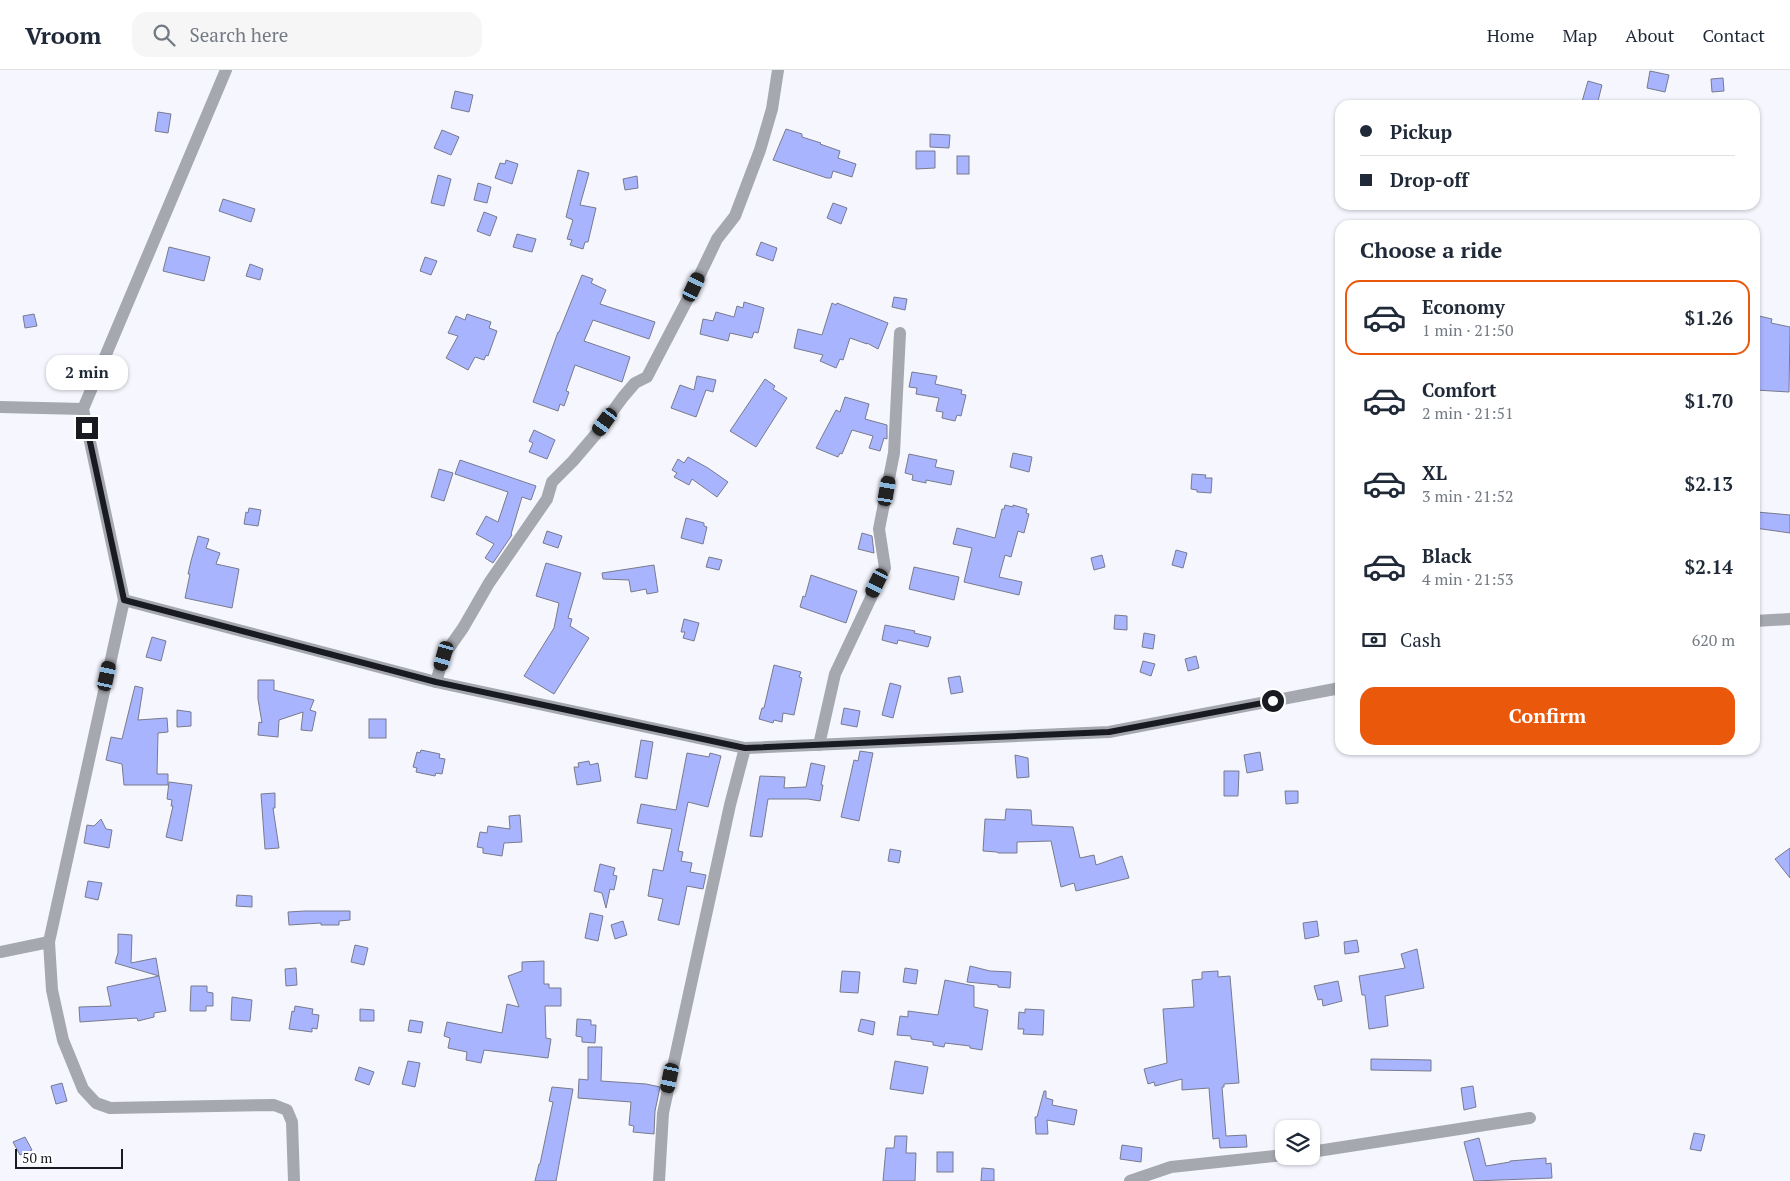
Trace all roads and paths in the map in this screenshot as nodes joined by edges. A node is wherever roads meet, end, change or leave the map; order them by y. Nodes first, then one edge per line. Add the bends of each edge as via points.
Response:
1 (226, 70) edge
2 (778, 70) edge
3 (900, 333) dead end
4 (0, 407) edge
5 (83, 409) junction
6 (124, 600) junction
7 (1790, 619) edge
8 (1760, 621) edge
9 (436, 682) junction
10 (1335, 689) edge
11 (819, 745) junction
12 (745, 748) junction
13 (49, 942) junction
14 (0, 952) edge
15 (1530, 1118) dead end
16 (1320, 1151) edge
17 (1275, 1156) edge
18 (294, 1181) edge
19 (659, 1181) edge
20 (1130, 1181) edge

1 - 5 street
2 - 9 street via 772,109 760,150 735,216 717,240 647,377 634,383 573,462 552,482 547,499 444,656
3 - 11 street via 894,453 880,529 885,568 834,674
4 - 5 street
5 - 6 street
6 - 9 street
6 - 13 street
7 - 8 street
9 - 12 street
10 - 11 street via 1109,732
11 - 12 street
12 - 19 street via 663,1113
13 - 14 street
13 - 18 street via 52,990 63,1040 83,1089 96,1103 110,1108 274,1105 287,1110 292,1122
15 - 16 street
17 - 20 street via 1171,1167

